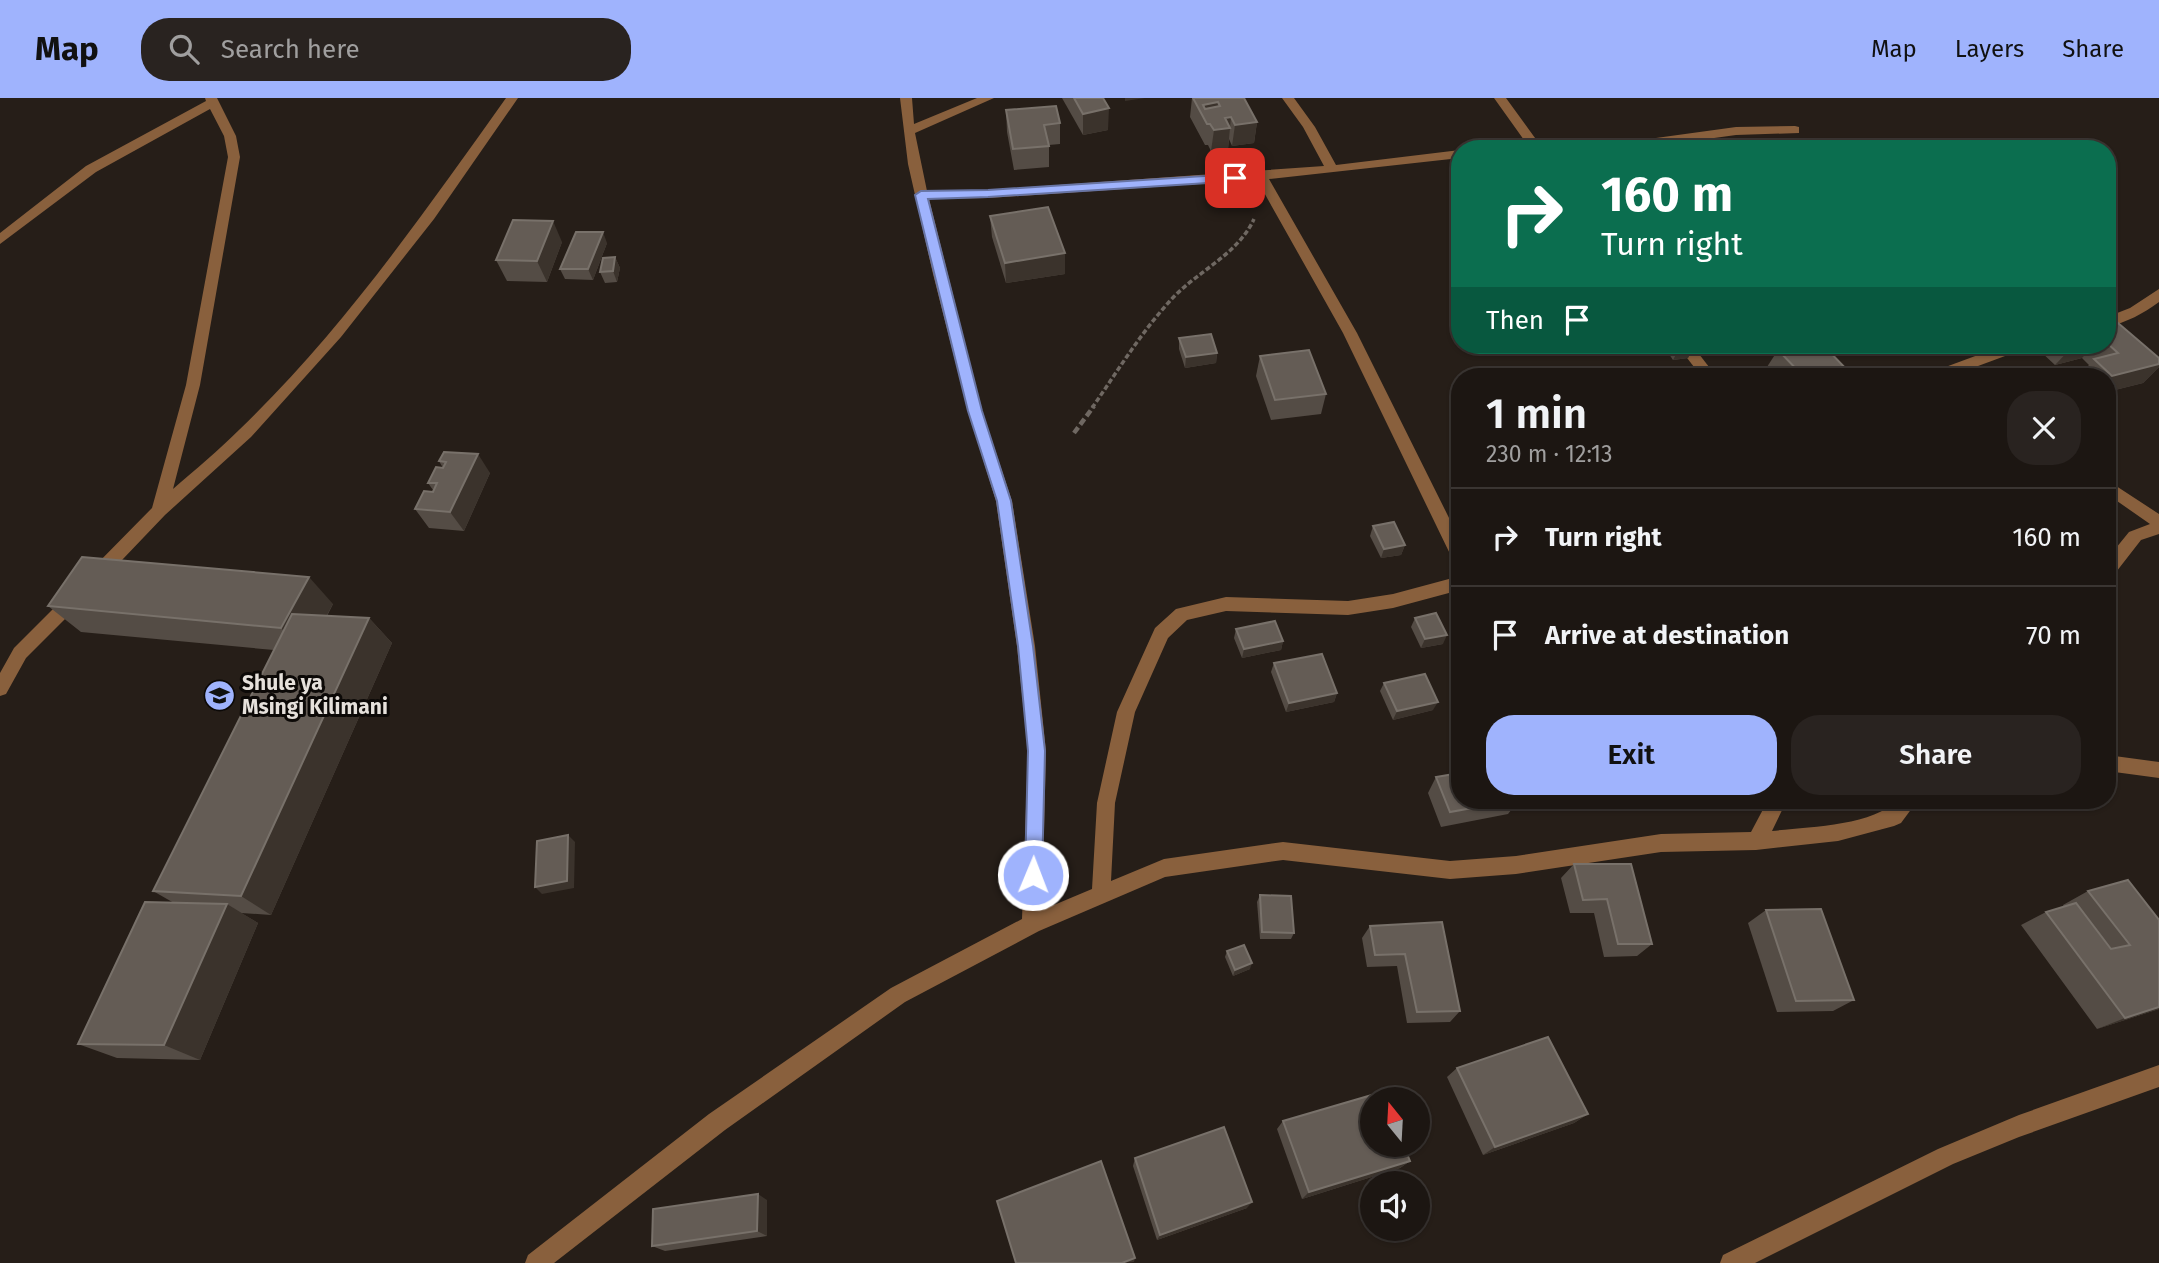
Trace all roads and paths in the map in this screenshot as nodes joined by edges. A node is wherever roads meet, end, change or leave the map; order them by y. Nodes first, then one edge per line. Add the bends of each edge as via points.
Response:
1 (512, 98) edge
2 (906, 98) edge
3 (988, 98) edge
4 (1288, 98) edge
5 (1500, 98) edge
6 (212, 100) edge
7 (1795, 130) dead end
8 (908, 131) junction
9 (1531, 140) edge
10 (1670, 140) edge
11 (1451, 155) edge
12 (1332, 170) junction
13 (1264, 180) junction
14 (921, 195) junction
15 (0, 240) edge
16 (2159, 294) edge
17 (2116, 320) edge
18 (1691, 354) edge
19 (2001, 354) edge
20 (1703, 368) edge
21 (1974, 368) edge
22 (1074, 433) dead end
23 (2116, 493) edge
24 (159, 511) junction
25 (2159, 525) edge
26 (1451, 540) edge
27 (2116, 560) edge
28 (1451, 585) edge
29 (0, 689) edge
30 (2116, 764) edge
31 (2159, 770) edge
32 (1773, 809) edge
33 (1901, 809) edge
34 (1756, 841) junction
35 (1101, 895) junction
36 (1032, 924) junction
37 (2159, 1076) edge
38 (536, 1263) edge
39 (1731, 1263) edge

1 - 24 street via 429,216 336,334 246,433
2 - 8 street
3 - 8 street
4 - 12 street
5 - 9 street
6 - 15 street via 91,169
6 - 24 street via 230,136 234,157 193,385
7 - 10 street via 1736,131
8 - 14 street
11 - 12 street
12 - 13 street
13 - 14 street
13 - 22 path via 1248,233 1200,271 1163,309
13 - 26 street via 1350,333
14 - 36 street via 1006,514 1037,751
16 - 17 street via 2142,309
18 - 20 street
19 - 21 street
23 - 25 street
24 - 29 street via 20,653
25 - 27 street via 2135,536
28 - 35 street via 1348,608 1226,604 1182,614 1161,633 1126,712 1106,803
30 - 31 street
32 - 34 street
33 - 34 street via 1894,817 1867,826
34 - 35 street via 1661,843 1450,870 1283,851 1164,868
35 - 36 street
36 - 38 street via 898,995 717,1122
37 - 39 street via 2019,1126 1868,1192

